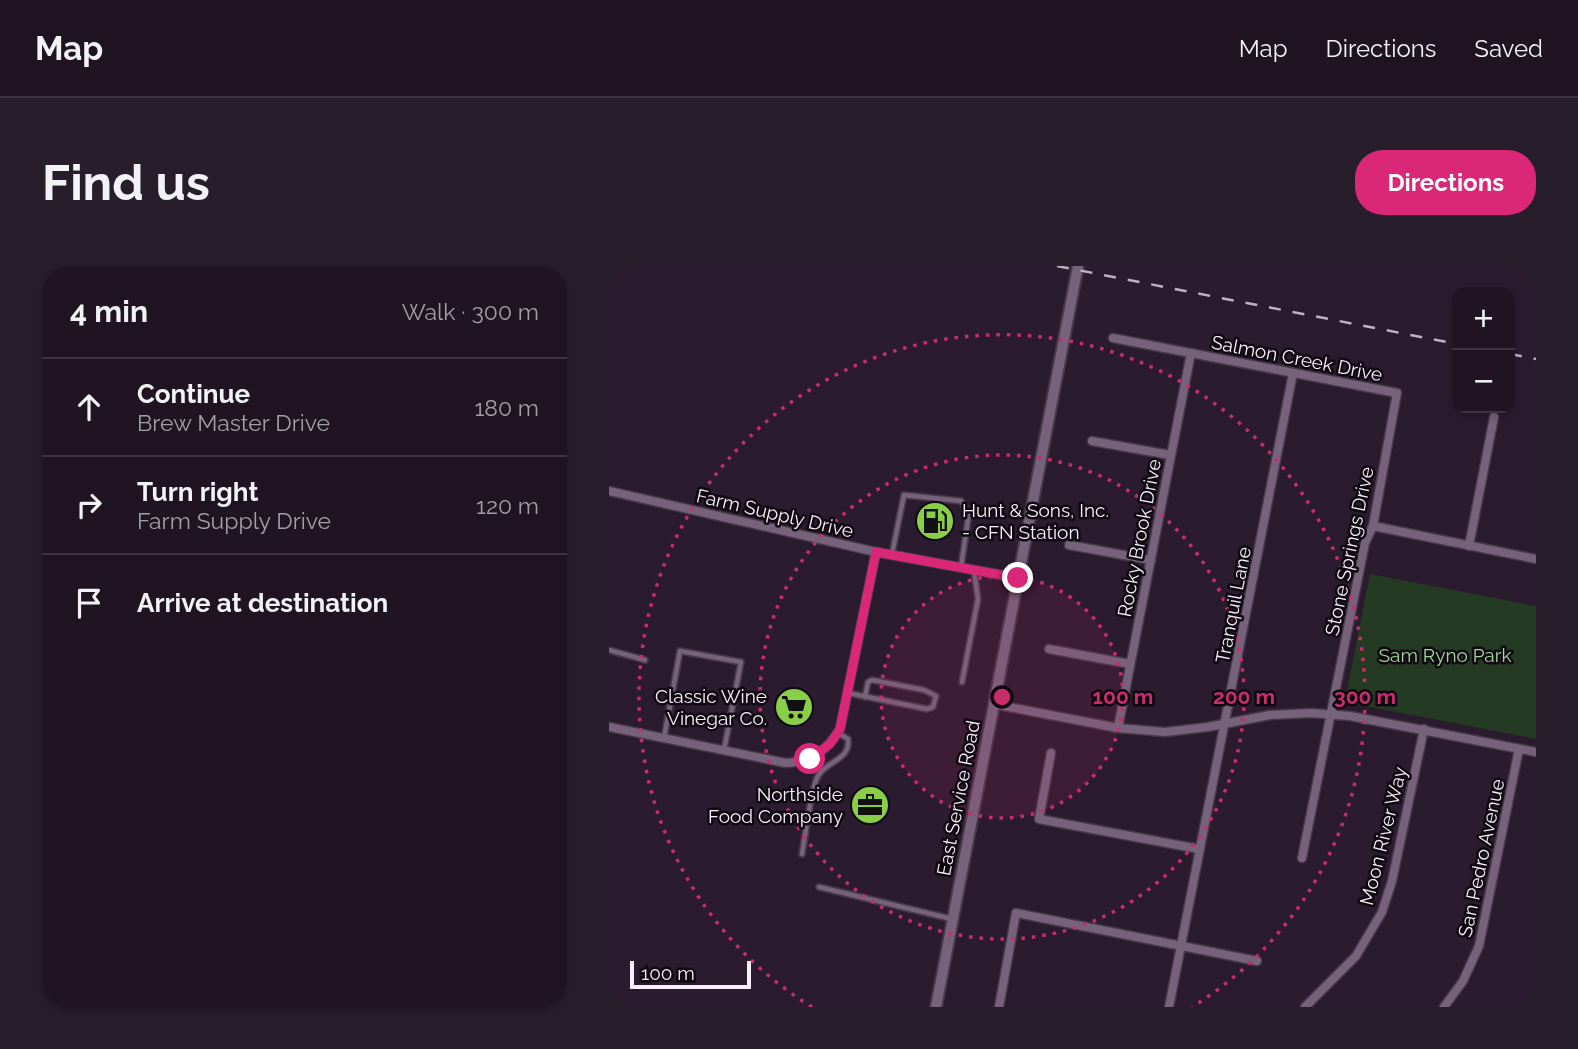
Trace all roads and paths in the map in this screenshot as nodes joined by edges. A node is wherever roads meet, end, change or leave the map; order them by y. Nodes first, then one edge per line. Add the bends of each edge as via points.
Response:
1 (1078, 266) edge
2 (1113, 338) dead end
3 (1191, 354) junction
4 (1293, 373) junction
5 (1397, 393) joint
6 (1494, 417) dead end
7 (1092, 441) dead end
8 (1170, 455) junction
9 (609, 491) edge
10 (1373, 526) junction
11 (1069, 545) dead end
12 (1469, 545) junction
13 (876, 552) junction
14 (892, 555) junction
15 (1536, 559) edge
16 (1151, 560) junction
17 (961, 568) junction
18 (974, 570) junction
19 (1018, 578) junction
20 (1049, 649) dead end
21 (609, 650) edge
22 (645, 660) dead end
23 (1130, 664) junction
24 (962, 682) dead end
25 (848, 693) junction
26 (865, 697) junction
27 (993, 704) junction
28 (1332, 715) junction
29 (1226, 723) junction
30 (609, 727) edge
31 (1118, 728) junction
32 (1424, 729) junction
33 (838, 733) junction
34 (664, 738) junction
35 (1519, 748) junction
36 (724, 750) junction
37 (1536, 752) edge
38 (1051, 753) dead end
39 (1199, 849) junction
40 (802, 854) dead end
41 (1302, 858) dead end
42 (819, 887) dead end
43 (953, 920) junction
44 (1181, 947) junction
45 (1257, 961) dead end
46 (936, 1007) edge
47 (998, 1007) edge
48 (1169, 1007) edge
49 (1305, 1007) edge
50 (1444, 1007) edge

1 - 19 street, East Service Road
2 - 3 street, Salmon Creek Drive
3 - 4 street, Salmon Creek Drive
3 - 8 street, Rocky Brook Drive
4 - 5 street, Salmon Creek Drive
4 - 29 street, Tranquil Lane
5 - 10 street, Stone Springs Drive
6 - 12 street
7 - 8 street
8 - 16 street, Rocky Brook Drive
9 - 13 street, Farm Supply Drive
10 - 12 street
10 - 28 street, Stone Springs Drive
11 - 16 street
12 - 15 street
13 - 14 street, Farm Supply Drive
13 - 25 street
14 - 17 street, Farm Supply Drive
14 - 17 lane via 904,495 961,501 969,513
16 - 23 street, Rocky Brook Drive
17 - 18 street, Farm Supply Drive
18 - 19 street, Farm Supply Drive
18 - 24 lane via 978,599
19 - 27 street, East Service Road
20 - 23 street
21 - 22 lane
23 - 31 street, Rocky Brook Drive
25 - 26 lane
25 - 33 street
26 - 26 lane via 927,709 933,707 936,696 872,680
27 - 31 street
27 - 43 street, East Service Road
28 - 29 street via 1279,714
28 - 32 street
28 - 41 street, Stone Springs Drive
29 - 31 street via 1165,732
29 - 39 street, Tranquil Lane
30 - 34 street
32 - 35 street
32 - 49 street, Moon River Way via 1382,912 1356,956
33 - 36 street via 810,759 795,762
33 - 40 lane via 848,739 849,747 818,775
34 - 36 street
34 - 36 lane via 680,651 741,662
35 - 37 street
35 - 50 street, San Pedro Avenue via 1479,946 1463,981
38 - 39 street via 1039,819
39 - 44 street, Tranquil Lane
42 - 43 lane
43 - 46 street, East Service Road
44 - 45 street
44 - 47 street via 1016,914
44 - 48 street, Tranquil Lane

